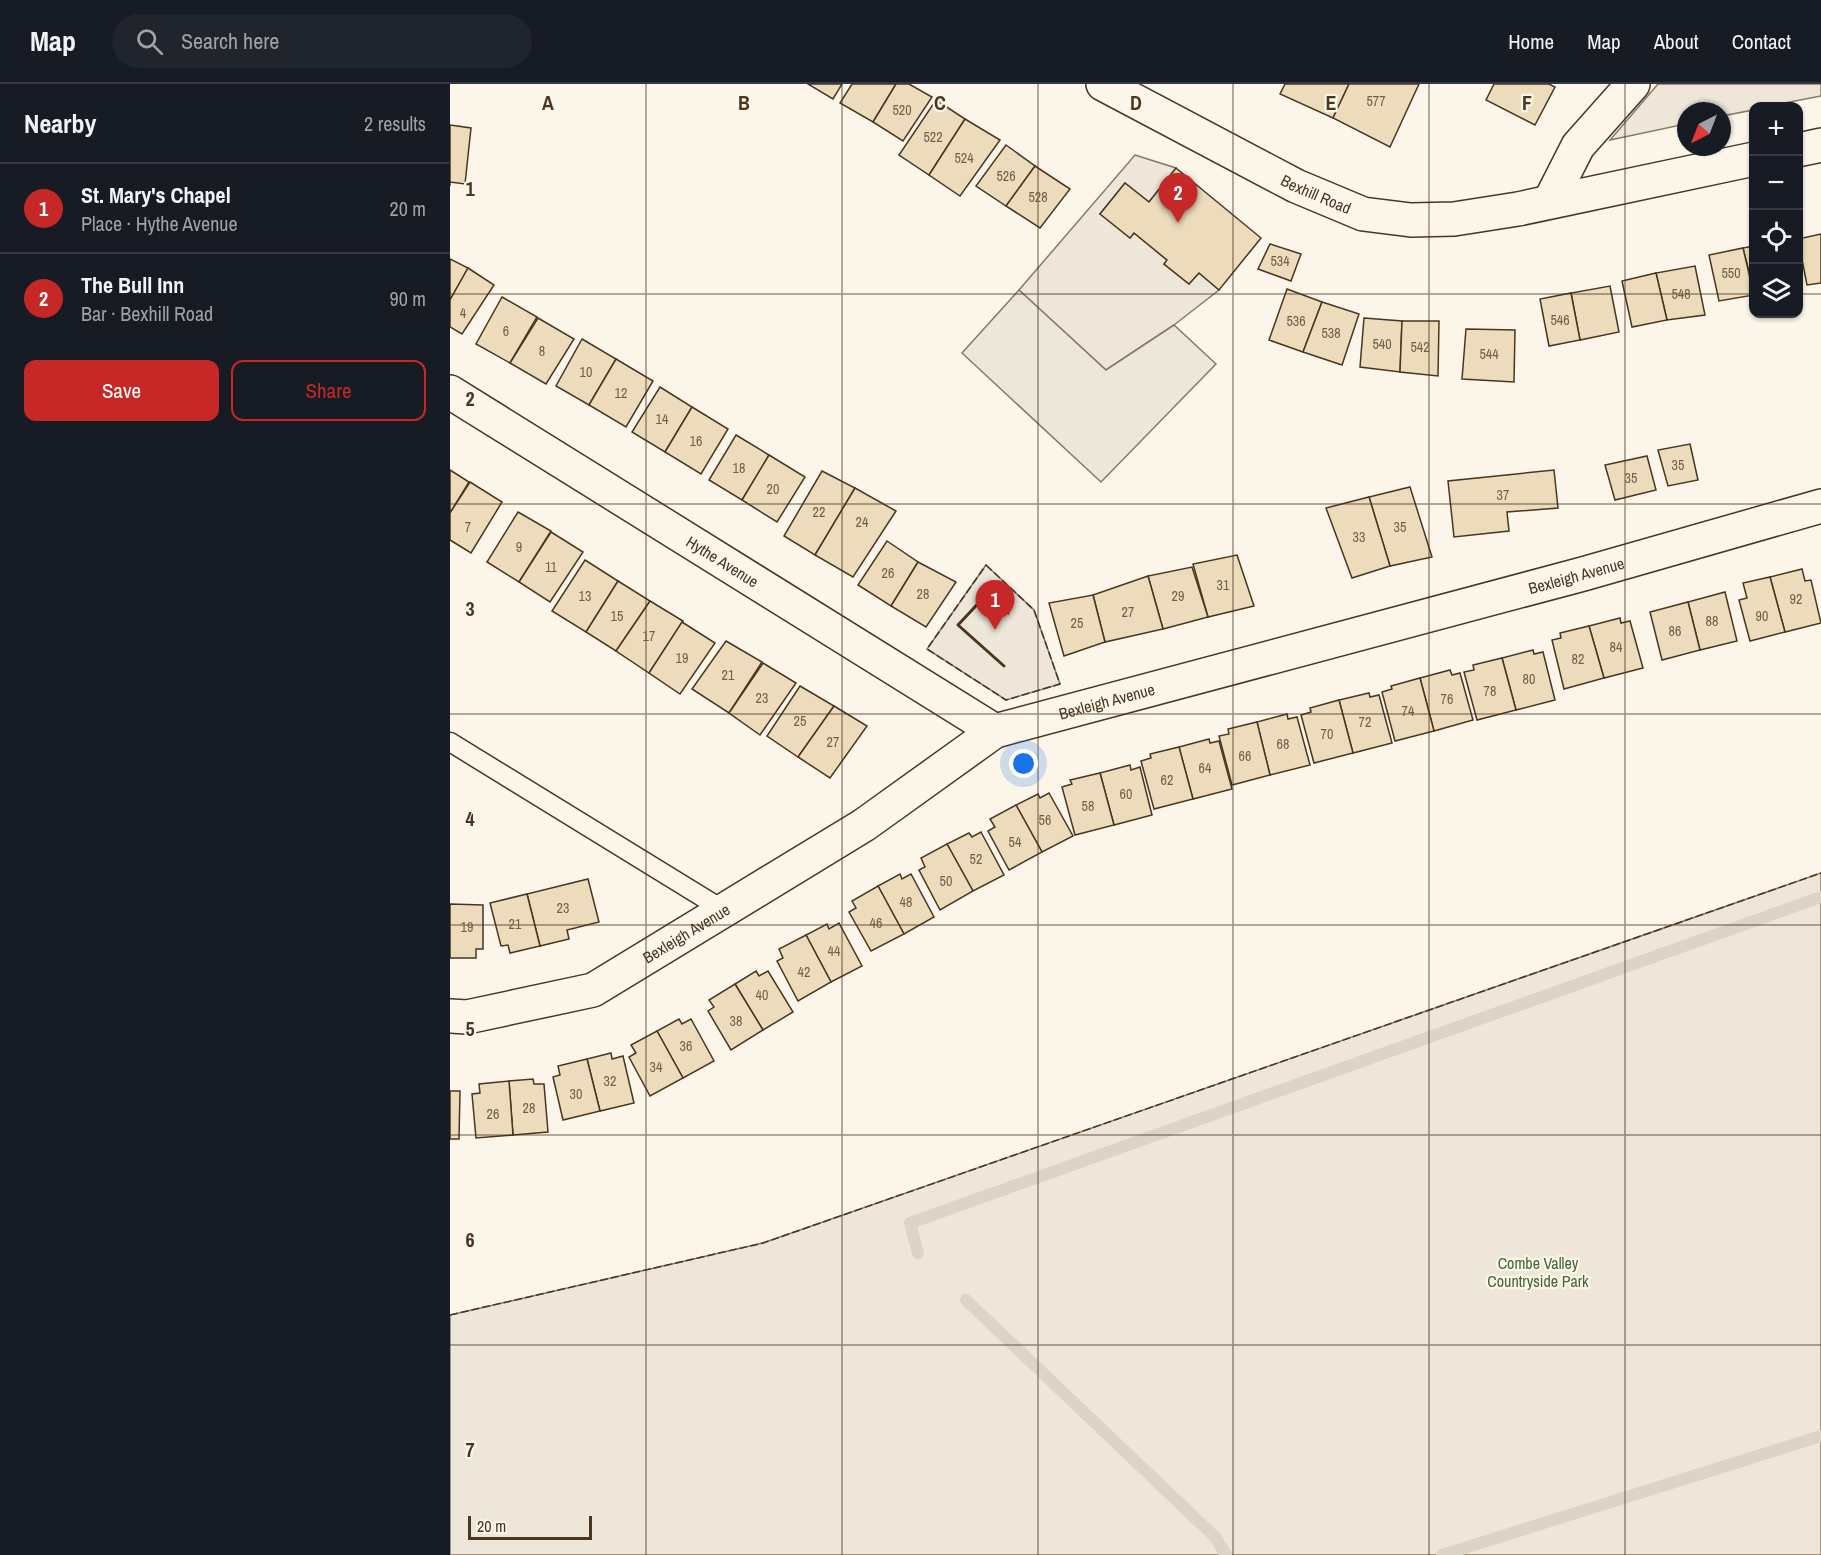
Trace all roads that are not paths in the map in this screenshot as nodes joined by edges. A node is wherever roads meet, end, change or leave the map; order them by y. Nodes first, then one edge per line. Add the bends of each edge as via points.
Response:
1 (1103, 84) edge
2 (1633, 84) edge
3 (1821, 145) edge
4 (1803, 149) edge
5 (1749, 160) edge
6 (1550, 201) junction
7 (450, 392) edge
8 (1821, 506) edge
9 (995, 731) junction
10 (450, 742) edge
11 (725, 911) junction
12 (450, 1016) edge

1 - 6 main road, Bexhill Road via 1296,186 1363,214 1411,220 1454,219
2 - 6 main road via 1578,146
3 - 4 main road
5 - 6 main road, Bexhill Road
7 - 9 main road, Hythe Avenue
8 - 9 main road, Bexleigh Avenue via 1583,574
9 - 11 main road, Bexleigh Avenue via 864,825
10 - 11 lane
11 - 12 main road, Bexleigh Avenue via 593,990 467,1017

